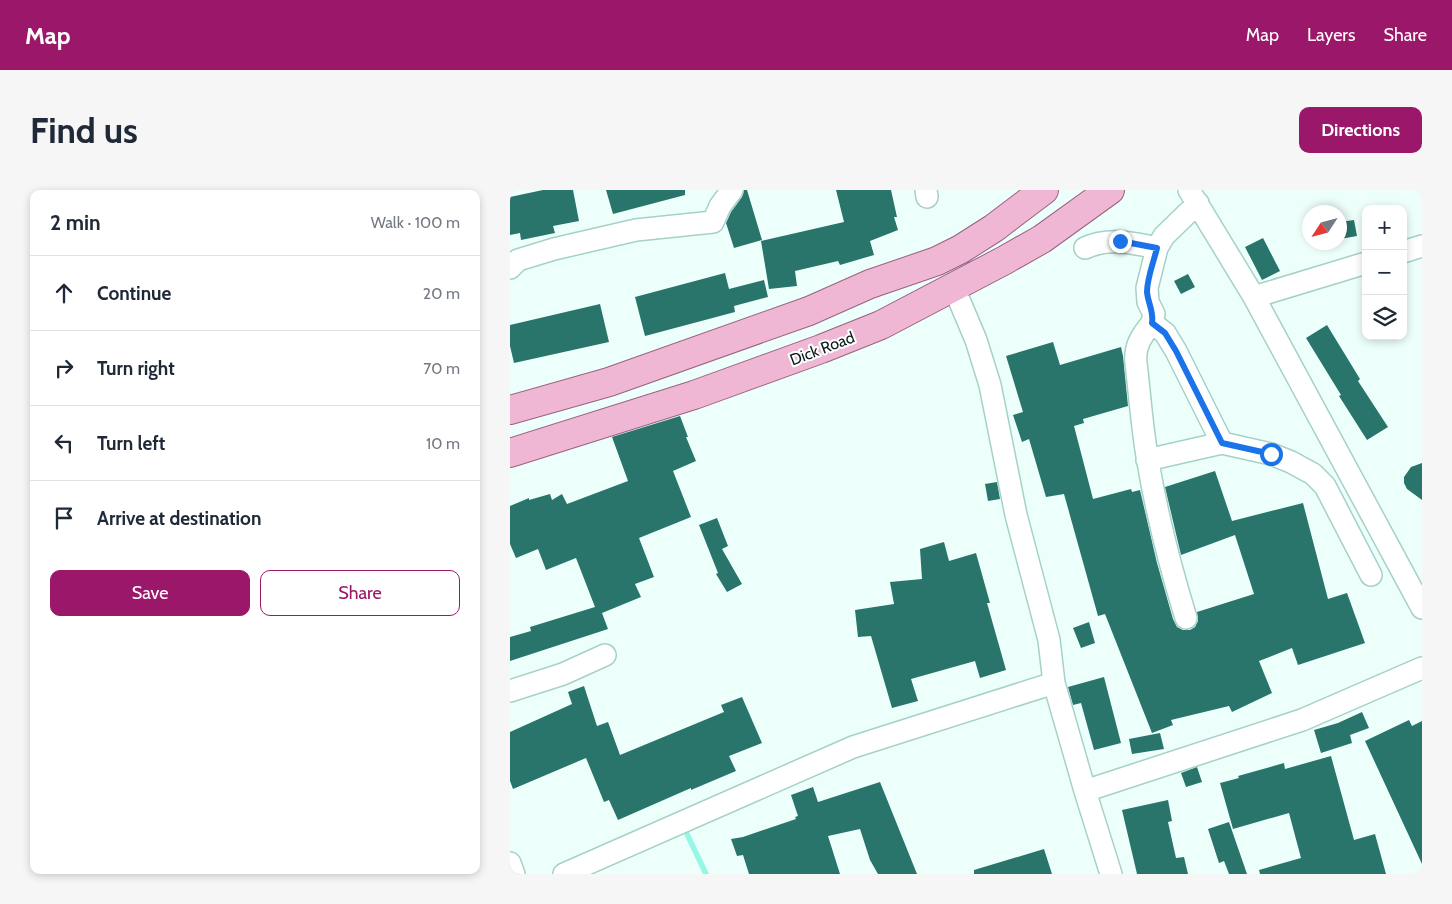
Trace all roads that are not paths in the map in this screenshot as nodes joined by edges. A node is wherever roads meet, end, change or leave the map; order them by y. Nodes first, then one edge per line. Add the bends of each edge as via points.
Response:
1 (732, 190) edge
2 (1044, 190) edge
3 (1110, 190) edge
4 (1194, 196) edge
5 (1422, 246) edge
6 (1085, 248) dead end
7 (1157, 248) junction
8 (1407, 251) edge
9 (1362, 264) edge
10 (510, 268) edge
11 (954, 288) junction
12 (1254, 297) junction
13 (1152, 323) junction
14 (510, 410) edge
15 (1222, 443) junction
16 (510, 453) edge
17 (1147, 460) junction
18 (1371, 575) dead end
19 (1422, 608) edge
20 (1186, 618) dead end
21 (605, 655) dead end
22 (1422, 668) edge
23 (1054, 683) junction
24 (510, 691) edge
25 (1085, 791) junction
26 (510, 863) edge
27 (514, 874) edge
28 (564, 874) edge
29 (1112, 874) edge

1 - 10 street via 713,222 636,230 563,246 518,260
2 - 14 main road via 994,228 937,261 870,284 809,311 609,382
3 - 11 main road, Dick Road via 1042,239
4 - 7 street
4 - 12 street
5 - 8 street
6 - 7 street via 1102,242 1120,241
7 - 13 street via 1147,288 1148,302 1154,314
9 - 12 street
11 - 16 main road, Dick Road via 881,325 752,375
11 - 23 street via 976,340 990,385 1016,515 1049,640
12 - 19 street
13 - 15 street via 1165,333 1176,351
13 - 17 street via 1143,333 1135,354
15 - 17 street
15 - 18 street via 1271,454 1313,474 1331,496
17 - 20 street via 1159,523
21 - 24 street via 563,674
22 - 25 street via 1302,720
23 - 25 street
23 - 28 street via 854,747
25 - 29 street
26 - 27 street

